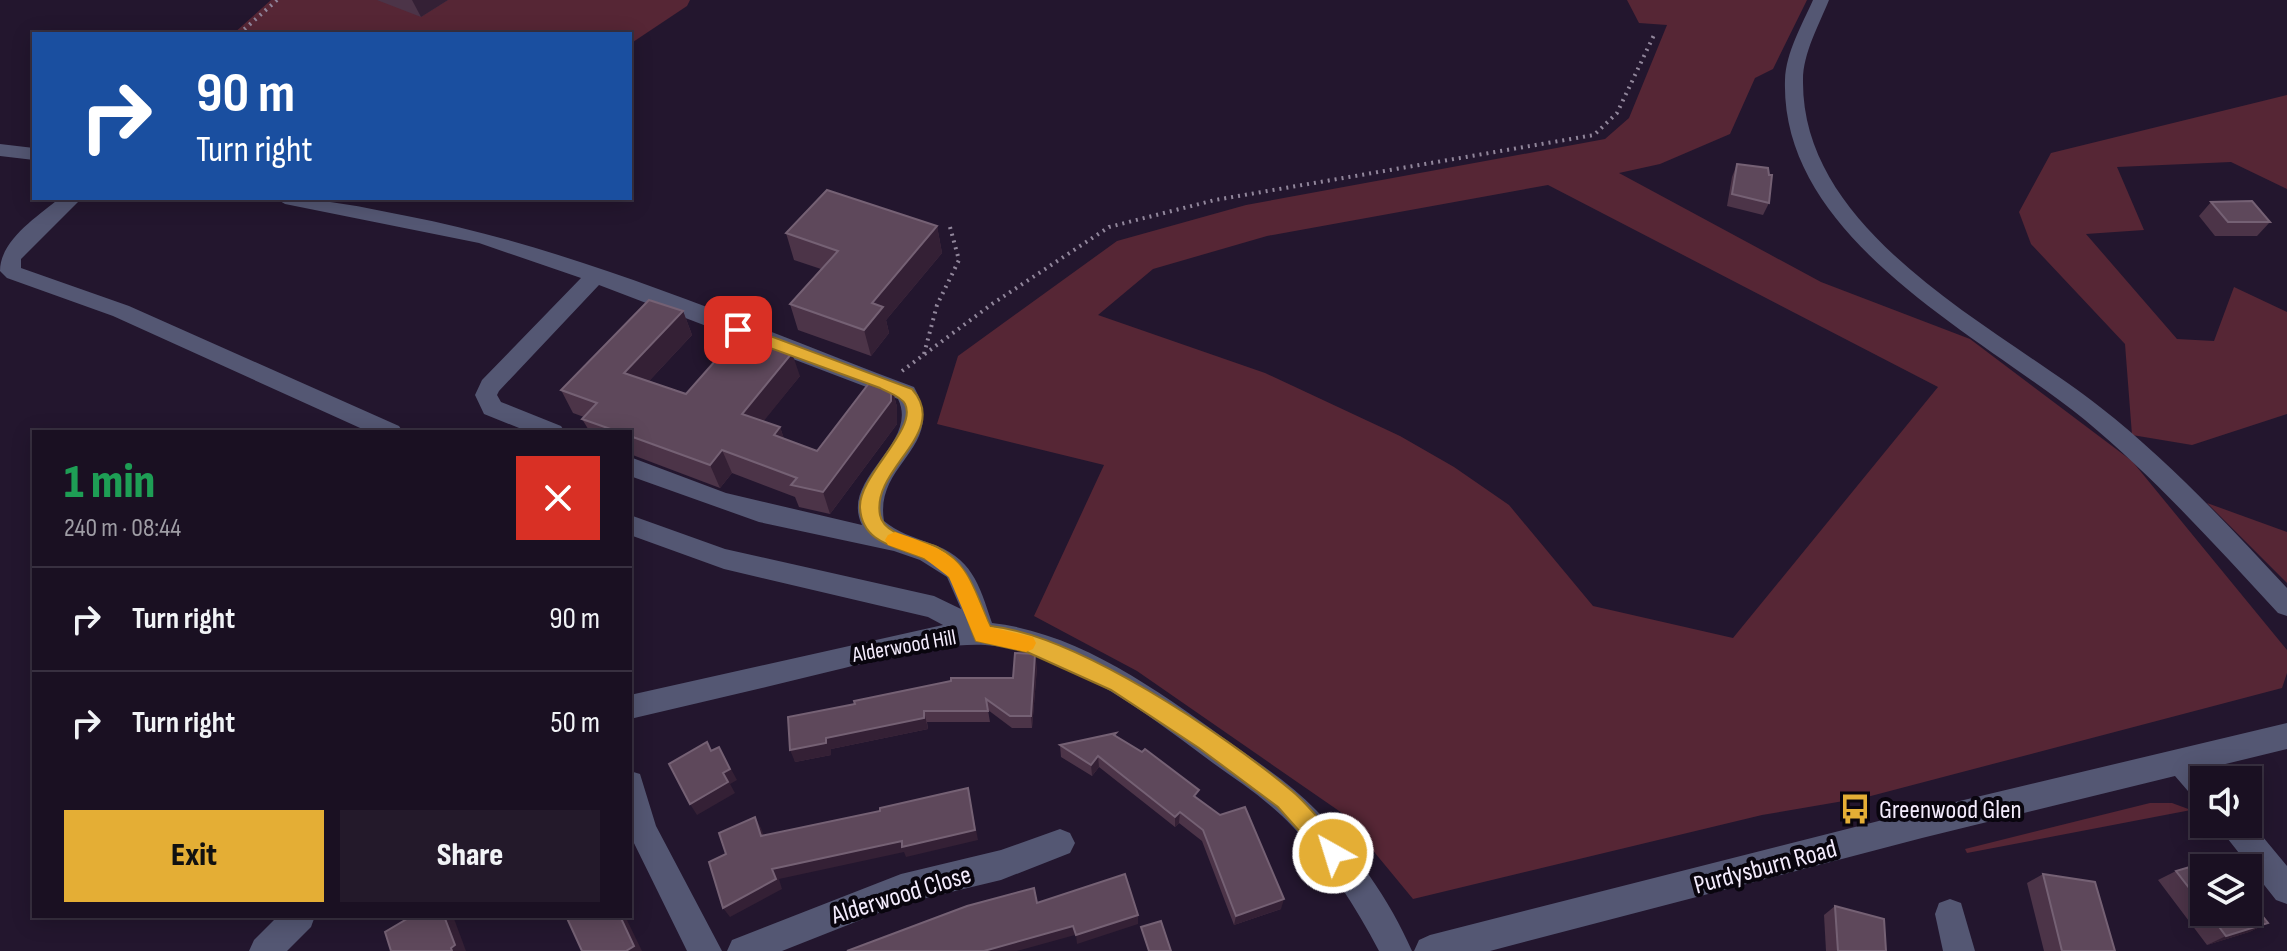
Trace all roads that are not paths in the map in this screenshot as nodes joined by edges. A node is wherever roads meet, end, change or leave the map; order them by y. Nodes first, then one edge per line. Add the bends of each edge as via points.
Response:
1 (1821, 0) edge
2 (0, 150) edge
3 (32, 154) edge
4 (70, 200) edge
5 (295, 200) edge
6 (595, 276) junction
7 (387, 430) edge
8 (548, 430) edge
9 (632, 467) edge
10 (632, 526) edge
11 (900, 542) junction
12 (2287, 605) edge
13 (983, 634) junction
14 (632, 707) edge
15 (2287, 736) edge
16 (2181, 762) junction
17 (2190, 772) edge
18 (632, 792) edge
19 (2245, 838) edge
20 (1060, 843) dead end
21 (2287, 889) edge
22 (1950, 914) dead end
23 (298, 918) edge
24 (265, 951) edge
25 (706, 951) edge
26 (743, 951) edge
27 (1396, 951) edge
28 (1430, 951) edge
29 (1959, 951) edge

1 - 12 street via 1797,62 1794,101 1810,160 1837,203 1876,250 1930,298 2120,437
2 - 3 street
4 - 7 street via 9,260 14,273 121,311
5 - 6 street via 481,237
6 - 8 street via 486,395 492,408
6 - 11 street via 906,393 916,414 910,432 874,484 869,504 872,523
9 - 11 street via 791,521
10 - 13 street via 724,559 934,607
11 - 13 street via 931,553 957,572
13 - 14 street, Alderwood Hill via 911,641
13 - 27 street, Alderwood Hill via 1033,645 1118,683 1286,799 1351,876
15 - 16 street, Purdysburn Road
16 - 17 street
16 - 28 street, Purdysburn Road
18 - 25 street via 642,829
19 - 21 street
20 - 26 street, Alderwood Close via 1001,865 901,889
22 - 29 street
23 - 24 street

